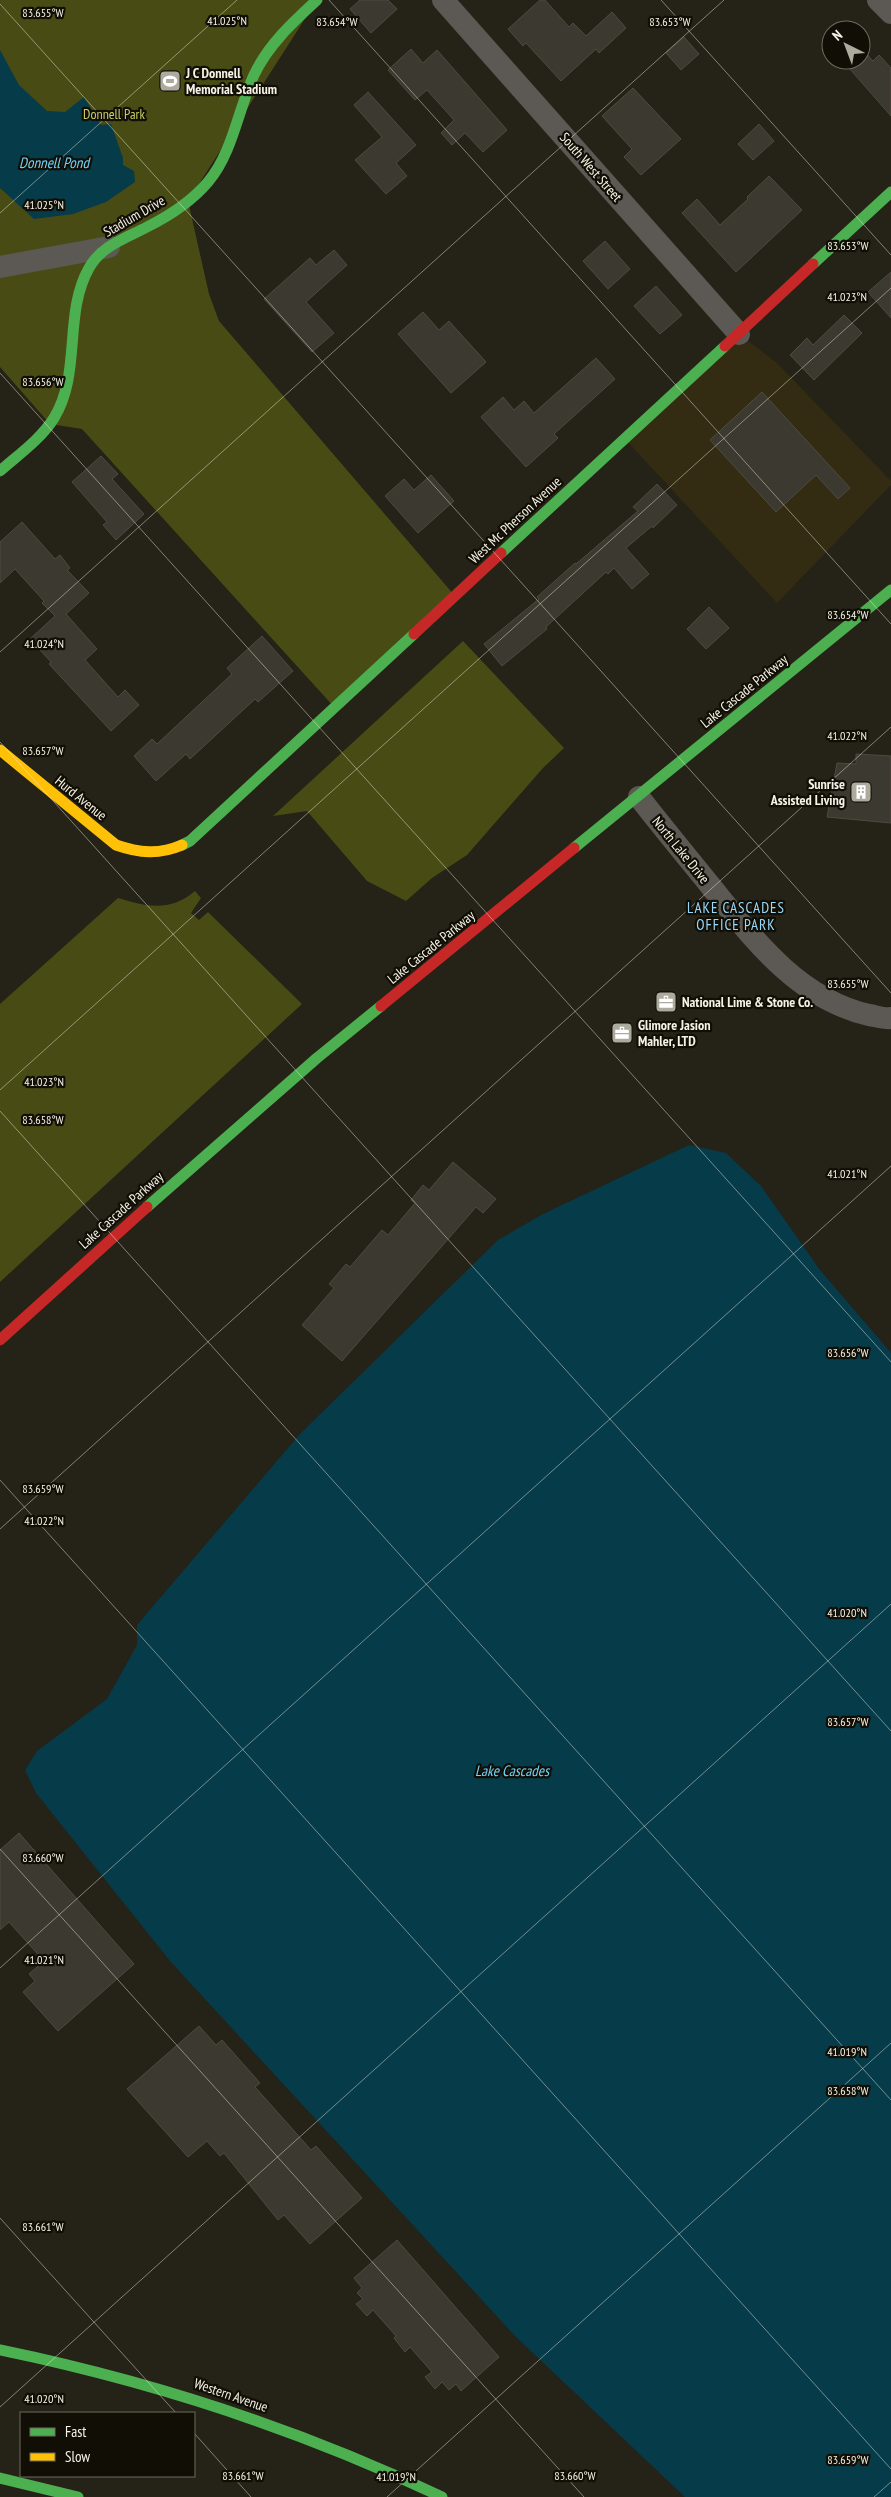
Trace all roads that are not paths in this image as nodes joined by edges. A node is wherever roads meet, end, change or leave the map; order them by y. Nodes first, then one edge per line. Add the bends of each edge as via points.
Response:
1 (317, 0) edge
2 (443, 0) edge
3 (878, 0) edge
4 (891, 13) edge
5 (891, 192) edge
6 (109, 247) junction
7 (0, 266) edge
8 (739, 334) junction
9 (0, 471) edge
10 (891, 590) edge
11 (0, 750) edge
12 (639, 797) junction
13 (151, 854) joint
14 (891, 1018) edge
15 (0, 1340) edge
16 (0, 2350) edge
17 (0, 2478) edge
18 (78, 2497) edge
19 (442, 2497) edge

1 - 6 main road, Stadium Drive via 267,51 254,75 224,158 207,183 173,212
2 - 8 street, South West Street
3 - 4 street
5 - 8 main road, West Mc Pherson Avenue
6 - 7 street
6 - 9 main road, Stadium Drive via 90,267 80,292 67,390 61,406 50,424
8 - 13 main road, West Mc Pherson Avenue via 202,832 177,849
10 - 12 main road, Lake Cascade Parkway
11 - 13 main road, Hurd Avenue via 104,836 131,851
12 - 14 street, North Lake Drive via 736,917 786,972 833,1003 860,1013
12 - 15 main road, Lake Cascade Parkway via 310,1065
16 - 19 main road, Western Avenue via 124,2377 208,2402 318,2442
17 - 18 main road

